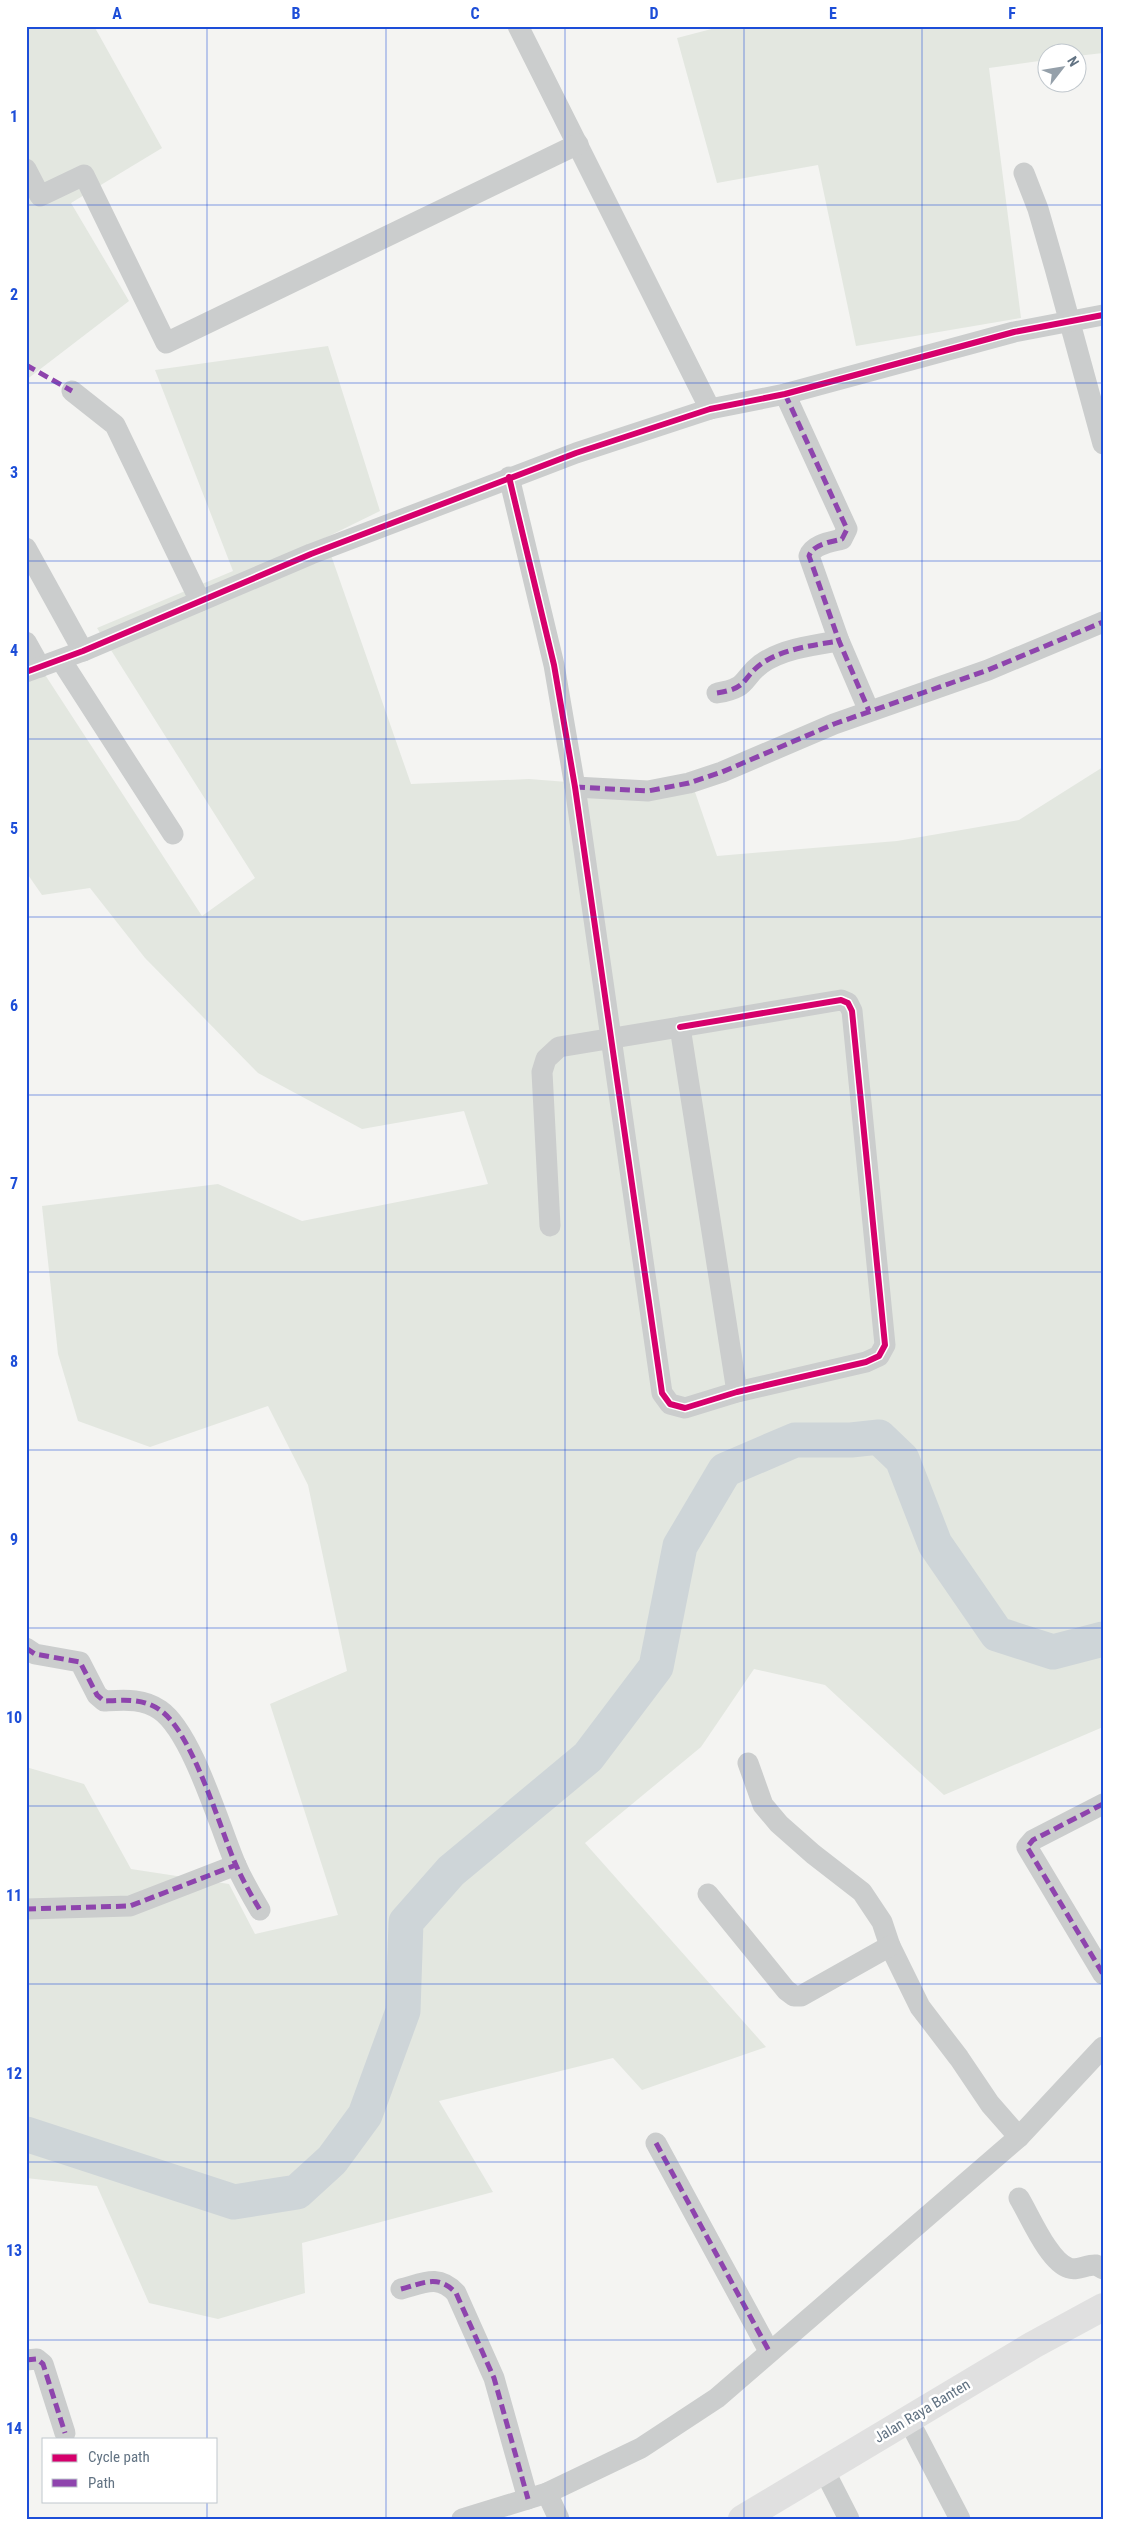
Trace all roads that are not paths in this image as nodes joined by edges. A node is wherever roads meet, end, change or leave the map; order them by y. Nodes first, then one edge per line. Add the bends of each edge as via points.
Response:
1 (518, 26) edge
2 (578, 144) junction
3 (26, 169) edge
4 (1024, 173) dead end
5 (1103, 315) edge
6 (1070, 323) junction
7 (72, 391) dead end
8 (785, 394) junction
9 (710, 409) junction
10 (1103, 444) edge
11 (509, 477) junction
12 (26, 548) edge
13 (200, 601) junction
14 (1103, 622) edge
15 (839, 641) junction
16 (26, 642) edge
17 (83, 651) junction
18 (61, 660) junction
19 (33, 670) edge
20 (717, 693) dead end
21 (870, 711) junction
22 (575, 787) junction
23 (172, 834) dead end
24 (680, 1027) junction
25 (611, 1038) junction
26 (550, 1226) dead end
27 (737, 1392) junction
28 (26, 1648) edge
29 (748, 1763) dead end
30 (1103, 1804) edge
31 (236, 1865) junction
32 (708, 1894) dead end
33 (26, 1909) edge
34 (260, 1910) dead end
35 (890, 1946) junction
36 (1103, 1974) edge
37 (1103, 2046) edge
38 (1019, 2137) junction
39 (656, 2143) dead end
40 (1020, 2198) dead end
41 (1103, 2269) edge
42 (401, 2289) dead end
43 (1103, 2307) edge
44 (769, 2351) junction
45 (26, 2360) edge
46 (908, 2419) junction
47 (65, 2433) dead end
48 (824, 2470) junction
49 (538, 2496) junction
50 (462, 2519) edge
51 (559, 2519) edge
52 (742, 2519) edge
53 (849, 2519) edge
54 (960, 2519) edge

1 - 2 street
2 - 3 street via 166,343 84,175 40,196
2 - 9 street
4 - 6 street via 1038,209
5 - 6 street
6 - 8 street via 1014,332
6 - 10 street
7 - 13 street via 115,425
8 - 9 street
8 - 15 street via 847,529 842,539 816,547 809,556
9 - 11 street
11 - 13 street
11 - 22 street via 554,664
12 - 17 street
13 - 17 street
14 - 21 street via 988,670
15 - 20 street via 774,657 760,665 736,689
15 - 21 street
16 - 19 street
17 - 18 street
18 - 19 street
18 - 23 street
21 - 22 street via 689,783 648,790
22 - 25 street
24 - 25 street
24 - 27 street
24 - 27 street via 841,1000 848,1003 852,1011 885,1345 879,1356 866,1362
25 - 26 street via 559,1047 544,1065
25 - 27 street via 662,1393 670,1404 685,1408
28 - 31 street via 35,1654 80,1662 97,1695 104,1701 131,1699 151,1705 165,1714 187,1747
29 - 35 street via 763,1804 779,1824 808,1850 862,1892 882,1922
30 - 36 street via 1033,1840 1027,1847
31 - 33 street via 130,1906
31 - 34 street
32 - 35 street via 794,1996 801,1996
35 - 38 street via 920,2008 990,2104
37 - 38 street
38 - 44 street
39 - 44 street
40 - 41 street via 1053,2256 1061,2264 1071,2269 1092,2264
42 - 49 street via 435,2281 447,2284 456,2293 494,2378
43 - 46 main road, Jalan Raya Banten
44 - 49 street via 717,2398 641,2448
45 - 47 street via 37,2359 43,2364
46 - 48 main road, Jalan Raya Banten
46 - 54 street
48 - 52 main road, Jalan Raya Banten
48 - 53 street
49 - 50 street
49 - 51 street

